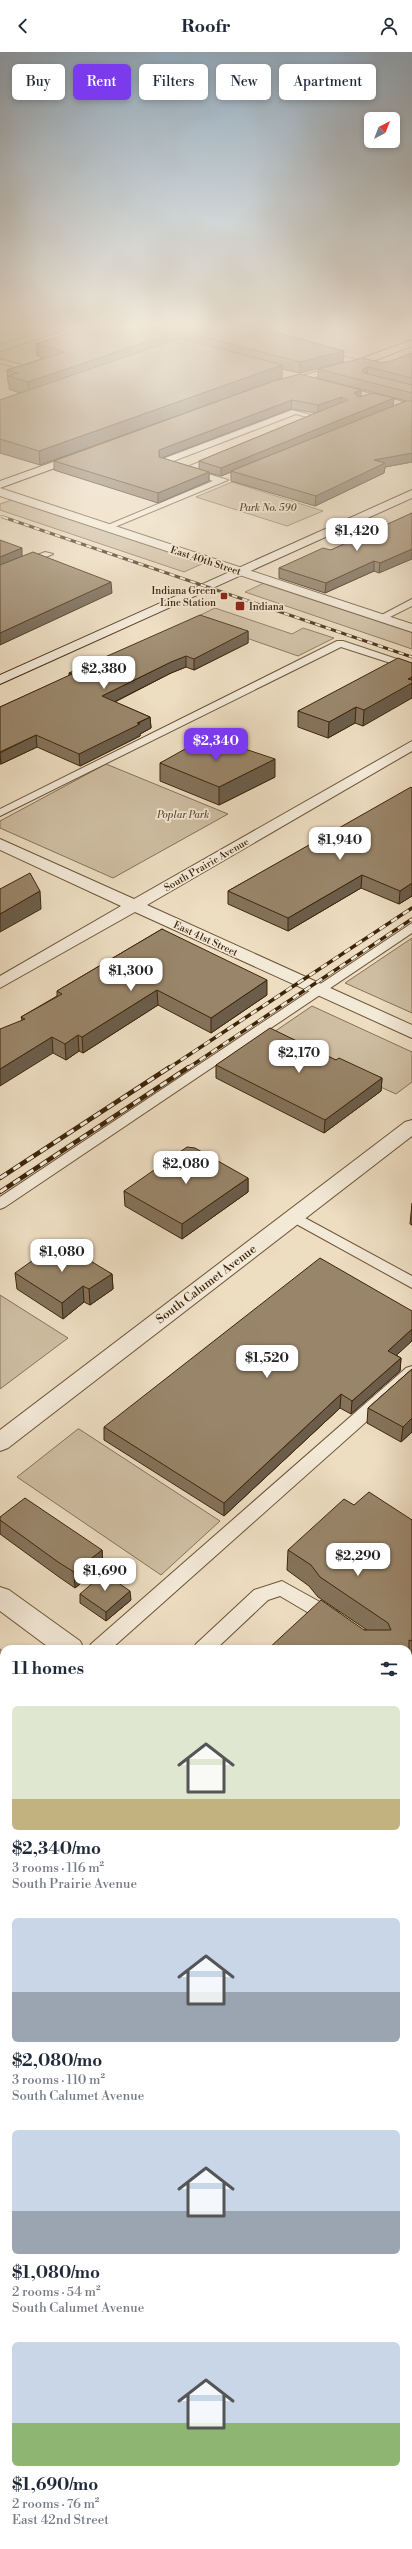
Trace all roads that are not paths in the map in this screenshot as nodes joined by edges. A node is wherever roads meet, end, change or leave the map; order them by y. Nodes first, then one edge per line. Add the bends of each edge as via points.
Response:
1 (220, 441) edge
2 (90, 452) edge
3 (231, 453) edge
4 (188, 470) junction
5 (236, 475) edge
6 (221, 481) junction
7 (0, 485) edge
8 (0, 492) edge
9 (412, 494) edge
10 (107, 527) junction
11 (48, 554) dead end
12 (241, 571) junction
13 (0, 573) edge
14 (412, 602) edge
15 (381, 618) junction
16 (412, 628) edge
17 (412, 667) edge
18 (0, 680) edge
19 (412, 745) edge
20 (0, 813) edge
21 (0, 844) edge
22 (135, 905) junction
23 (412, 927) edge
24 (0, 983) edge
25 (319, 989) junction
26 (412, 1032) edge
27 (412, 1126) edge
28 (0, 1204) edge
29 (294, 1217) junction
30 (412, 1283) edge
31 (412, 1372) edge
32 (0, 1442) edge
33 (0, 1597) edge
34 (348, 1628) edge
35 (66, 1645) edge
36 (103, 1645) edge
37 (207, 1645) edge

1 - 4 lane via 163,462
2 - 7 street
3 - 4 lane
4 - 6 lane
5 - 6 lane
6 - 10 lane
8 - 10 street, East 40th Street
9 - 12 street
10 - 12 street, East 40th Street
11 - 13 lane
12 - 15 street, East 40th Street
12 - 18 street
14 - 15 lane
15 - 16 street, East 40th Street
17 - 20 lane via 340,643
19 - 22 street, South Prairie Avenue
21 - 22 street, East 41st Street
22 - 24 street, South Prairie Avenue
22 - 25 street, East 41st Street
23 - 25 lane
25 - 26 street, East 41st Street
25 - 28 lane
27 - 29 street, South Calumet Avenue
29 - 30 lane
29 - 32 street, South Calumet Avenue
31 - 36 lane
33 - 35 street
34 - 37 lane via 318,1607 282,1588 261,1595

